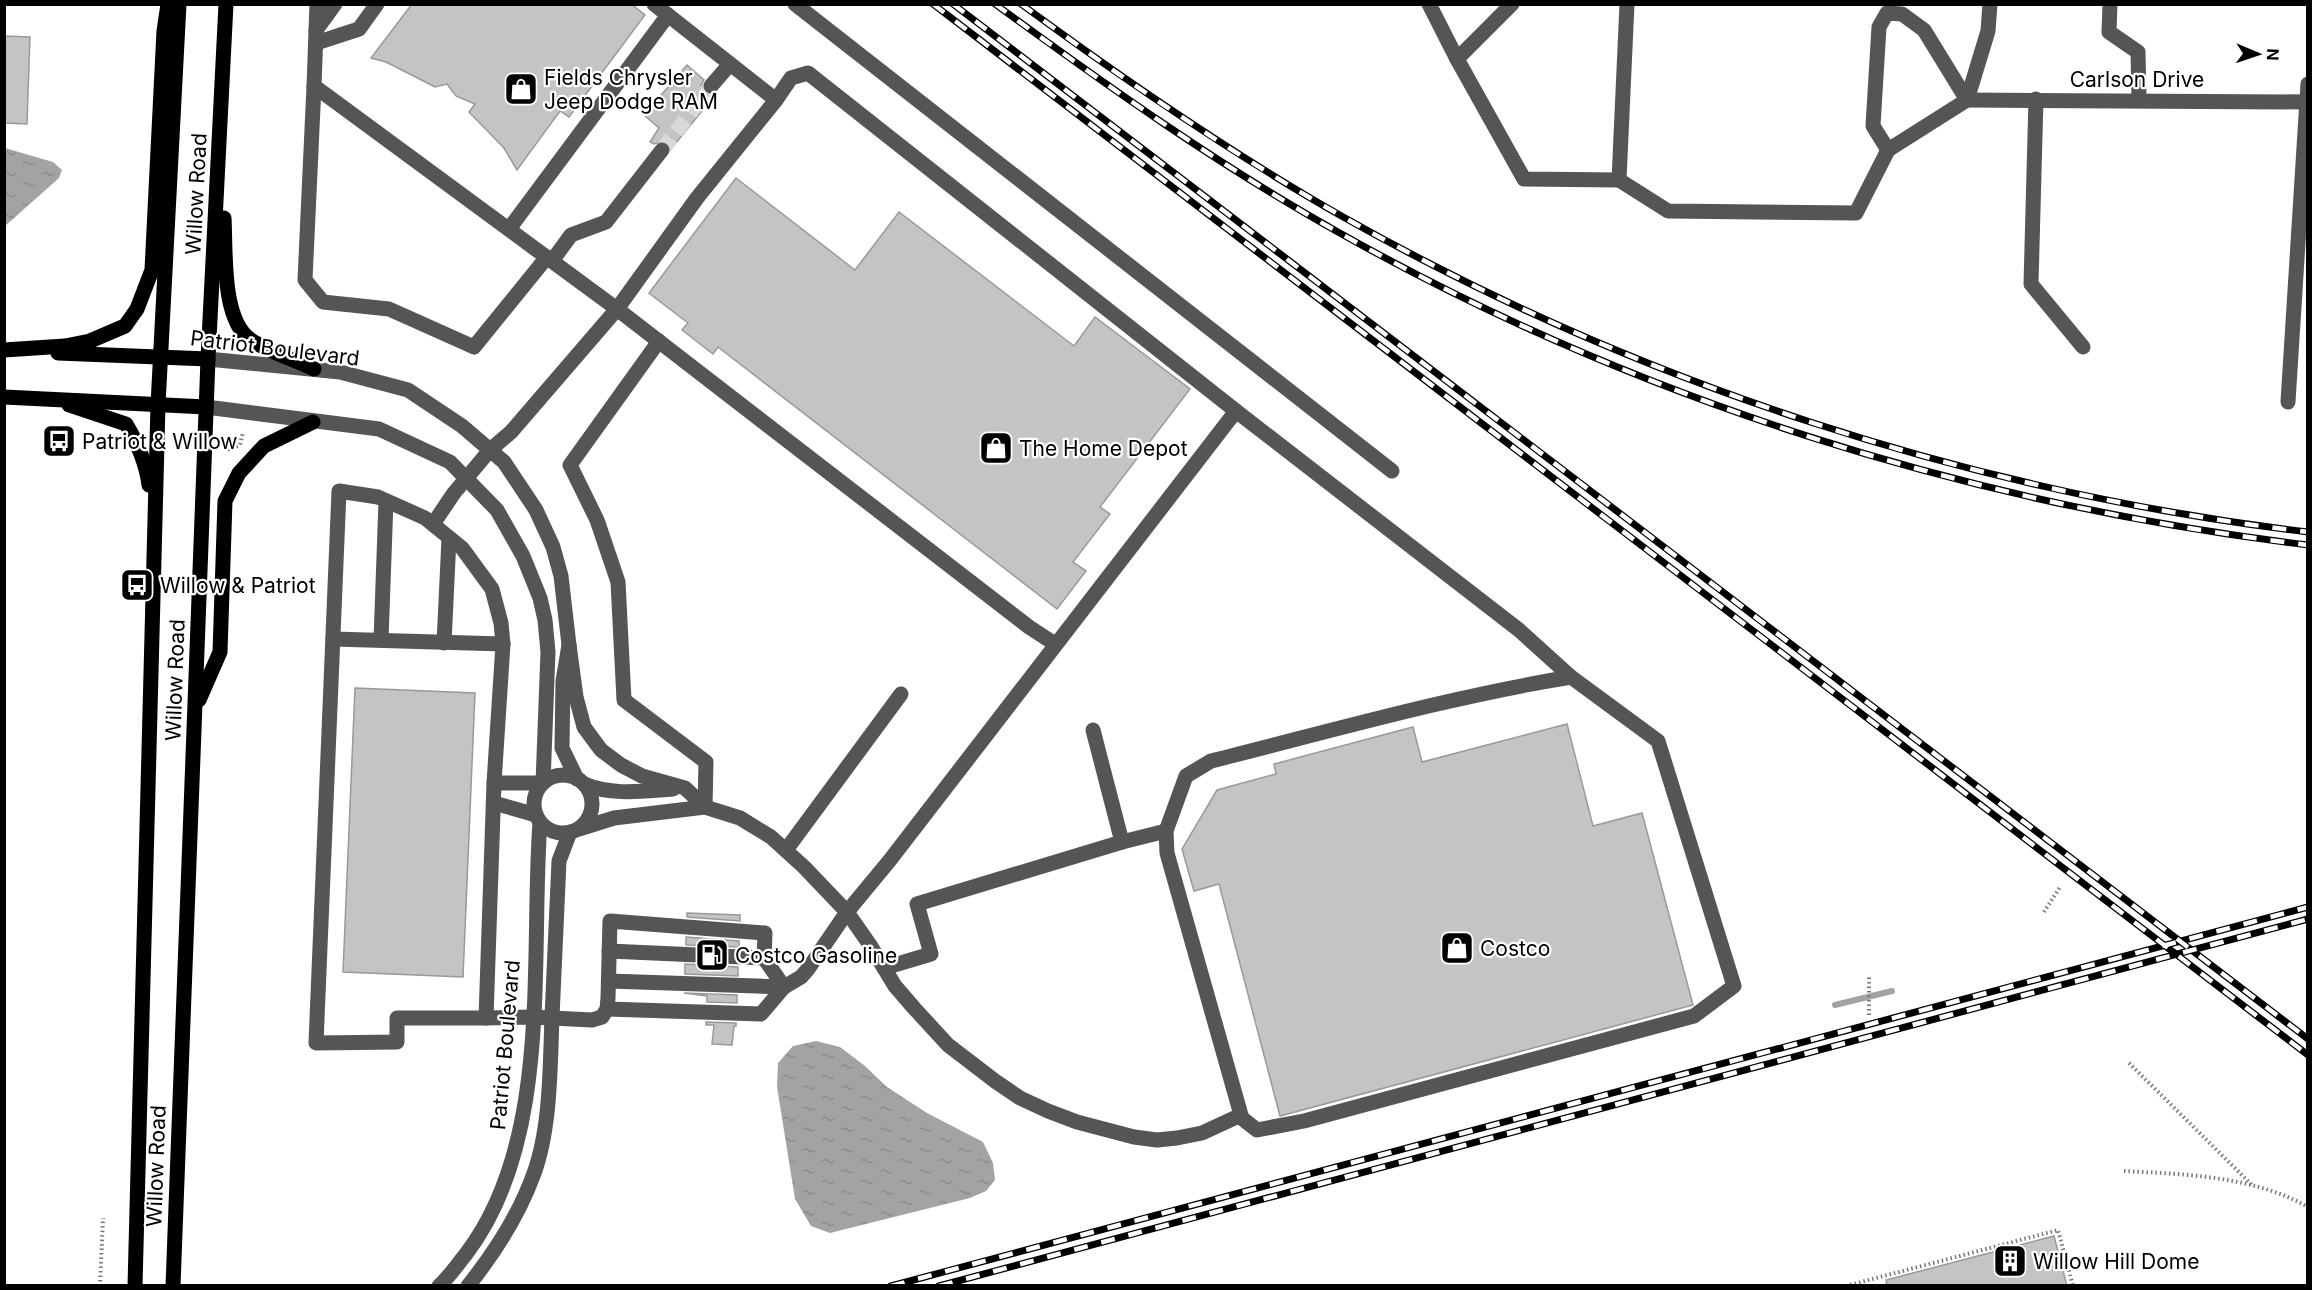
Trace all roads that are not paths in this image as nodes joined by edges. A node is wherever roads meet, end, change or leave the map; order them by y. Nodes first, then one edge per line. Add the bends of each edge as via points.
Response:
1 (168, 4) edge
2 (179, 4) edge
3 (226, 4) edge
4 (235, 4) edge
5 (317, 4) edge
6 (335, 4) edge
7 (378, 4) edge
8 (654, 4) edge
9 (795, 4) edge
10 (1429, 4) edge
11 (1512, 4) edge
12 (1627, 4) edge
13 (1990, 4) edge
14 (2110, 4) edge
15 (1884, 9) edge
16 (668, 15) junction
17 (316, 37) junction
18 (1457, 59) junction
19 (730, 64) junction
20 (2307, 84) edge
21 (314, 86) junction
22 (711, 86) tunnel mouth
23 (2036, 99) junction
24 (776, 100) junction
25 (1967, 100) junction
26 (2139, 100) junction
27 (2307, 102) edge
28 (662, 150) tunnel mouth
29 (1888, 150) junction
30 (2305, 162) edge
31 (1619, 180) junction
32 (509, 229) junction
33 (550, 259) junction
34 (617, 309) junction
35 (659, 341) junction
36 (2083, 347) dead end
37 (4, 351) edge
38 (159, 357) junction
39 (208, 359) junction
40 (314, 369) junction
41 (4, 397) edge
42 (51, 399) junction
43 (2288, 402) dead end
44 (158, 405) junction
45 (206, 407) junction
46 (1236, 411) junction
47 (314, 422) junction
48 (490, 450) junction
49 (1392, 471) dead end
50 (466, 478) junction
51 (386, 501) junction
52 (154, 524) junction
53 (433, 524) junction
54 (450, 538) junction
55 (333, 639) junction
56 (381, 640) junction
57 (444, 643) junction
58 (503, 644) junction
59 (1055, 644) junction
60 (569, 645) junction
61 (1571, 677) junction
62 (901, 694) dead end
63 (195, 708) junction
64 (1093, 730) dead end
65 (580, 782) junction
66 (494, 783) junction
67 (543, 783) junction
68 (685, 788) junction
69 (494, 803) junction
70 (705, 807) junction
71 (538, 818) junction
72 (574, 831) junction
73 (1166, 831) junction
74 (1122, 842) junction
75 (786, 850) junction
76 (847, 912) junction
77 (609, 951) junction
78 (764, 958) junction
79 (884, 968) junction
80 (609, 981) junction
81 (784, 987) junction
82 (607, 1009) junction
83 (532, 1017) junction
84 (486, 1018) junction
85 (552, 1018) junction
86 (1239, 1116) junction
87 (135, 1286) edge
88 (173, 1286) edge
89 (439, 1286) edge
90 (468, 1286) edge

1 - 37 main road via 152,270 137,309 125,326 90,341
2 - 38 main road, Willow Road
3 - 39 main road, Willow Road
4 - 40 main road via 224,216 228,294 235,320 249,339
5 - 17 street
6 - 17 street
7 - 17 street via 359,29
8 - 16 street
9 - 49 street
10 - 18 street
11 - 18 street
12 - 31 street
13 - 25 street via 1988,31
14 - 26 street via 2109,32 2138,52
15 - 25 street via 1902,14 1924,30
15 - 29 street via 1879,27 1873,126
16 - 19 street
16 - 32 street
17 - 21 street
18 - 31 street via 1524,179
19 - 22 street
19 - 24 street
20 - 27 street
21 - 32 street
21 - 33 street via 305,280 323,302 389,309 474,347
23 - 25 street, Carlson Drive
23 - 26 street, Carlson Drive
23 - 36 street via 2031,284
24 - 34 street via 697,198
24 - 46 street via 791,78 808,73
25 - 29 street
26 - 27 street, Carlson Drive
27 - 30 street
28 - 33 street via 606,222 571,235
29 - 31 street via 1856,213 1668,211
30 - 43 street
32 - 33 street
33 - 34 street
34 - 35 street
34 - 48 street via 511,432
35 - 59 street
35 - 70 street via 570,465 597,520 618,582 624,700 706,762
37 - 38 main road, Patriot Boulevard
38 - 39 main road, Patriot Boulevard
38 - 44 main road, Willow Road
39 - 40 street, Patriot Boulevard
39 - 45 main road, Willow Road
40 - 48 street, Patriot Boulevard via 408,390
41 - 42 main road, Patriot Boulevard
42 - 44 main road, Patriot Boulevard
42 - 52 main road via 126,424 146,468
44 - 45 main road, Patriot Boulevard
44 - 52 main road, Willow Road
45 - 47 street, Patriot Boulevard
45 - 63 main road, Willow Road
46 - 59 street
46 - 61 street via 1519,630
47 - 50 street, Patriot Boulevard via 379,429 450,462
47 - 63 main road via 264,446 239,473 225,501 220,652
48 - 50 street
48 - 60 street, Patriot Boulevard via 504,462 536,510 549,539 564,596
50 - 53 street
50 - 67 street, Patriot Boulevard via 497,510 523,556 540,598 548,652
51 - 53 street
51 - 55 street via 339,491
51 - 56 street
52 - 87 main road, Willow Road
53 - 54 street
54 - 57 street
54 - 58 street via 492,589
55 - 56 street
55 - 84 street via 316,1043 397,1042 397,1018
56 - 57 street
57 - 58 street
58 - 66 street
59 - 76 street
60 - 65 street, Patriot Boulevard via 563,681 561,748
60 - 68 street via 584,727 601,750 642,777
61 - 73 street via 1418,708 1211,761 1186,776
61 - 86 street via 1658,741 1734,986 1695,1016 1304,1121 1257,1130
62 - 75 street
63 - 88 main road, Willow Road
64 - 74 street
65 - 67 street via 560,776
65 - 68 street via 616,792
65 - 72 street, Patriot Boulevard via 589,792 591,808 589,816
66 - 67 street
66 - 69 street
67 - 71 street, Patriot Boulevard via 535,798
68 - 70 street
69 - 71 street
69 - 84 street
70 - 72 street via 614,818
70 - 75 street via 740,818
71 - 72 street via 554,832
71 - 83 street, Patriot Boulevard
72 - 85 street, Patriot Boulevard via 559,861
73 - 74 street
73 - 86 street via 1167,853
74 - 79 street via 917,904 931,954
75 - 76 street
76 - 79 street
76 - 81 street via 808,969
77 - 78 street
77 - 78 street via 610,921 765,933
77 - 80 street
78 - 81 street
79 - 86 street via 895,986 948,1045 994,1081 1048,1111 1104,1130 1157,1140 1202,1133
80 - 81 street
80 - 82 street
81 - 82 street via 762,1014
82 - 85 street via 602,1017 592,1020
83 - 84 street
83 - 85 street
83 - 89 street, Patriot Boulevard via 519,1137 497,1201 477,1239
85 - 90 street, Patriot Boulevard via 547,1107 534,1174 500,1244

